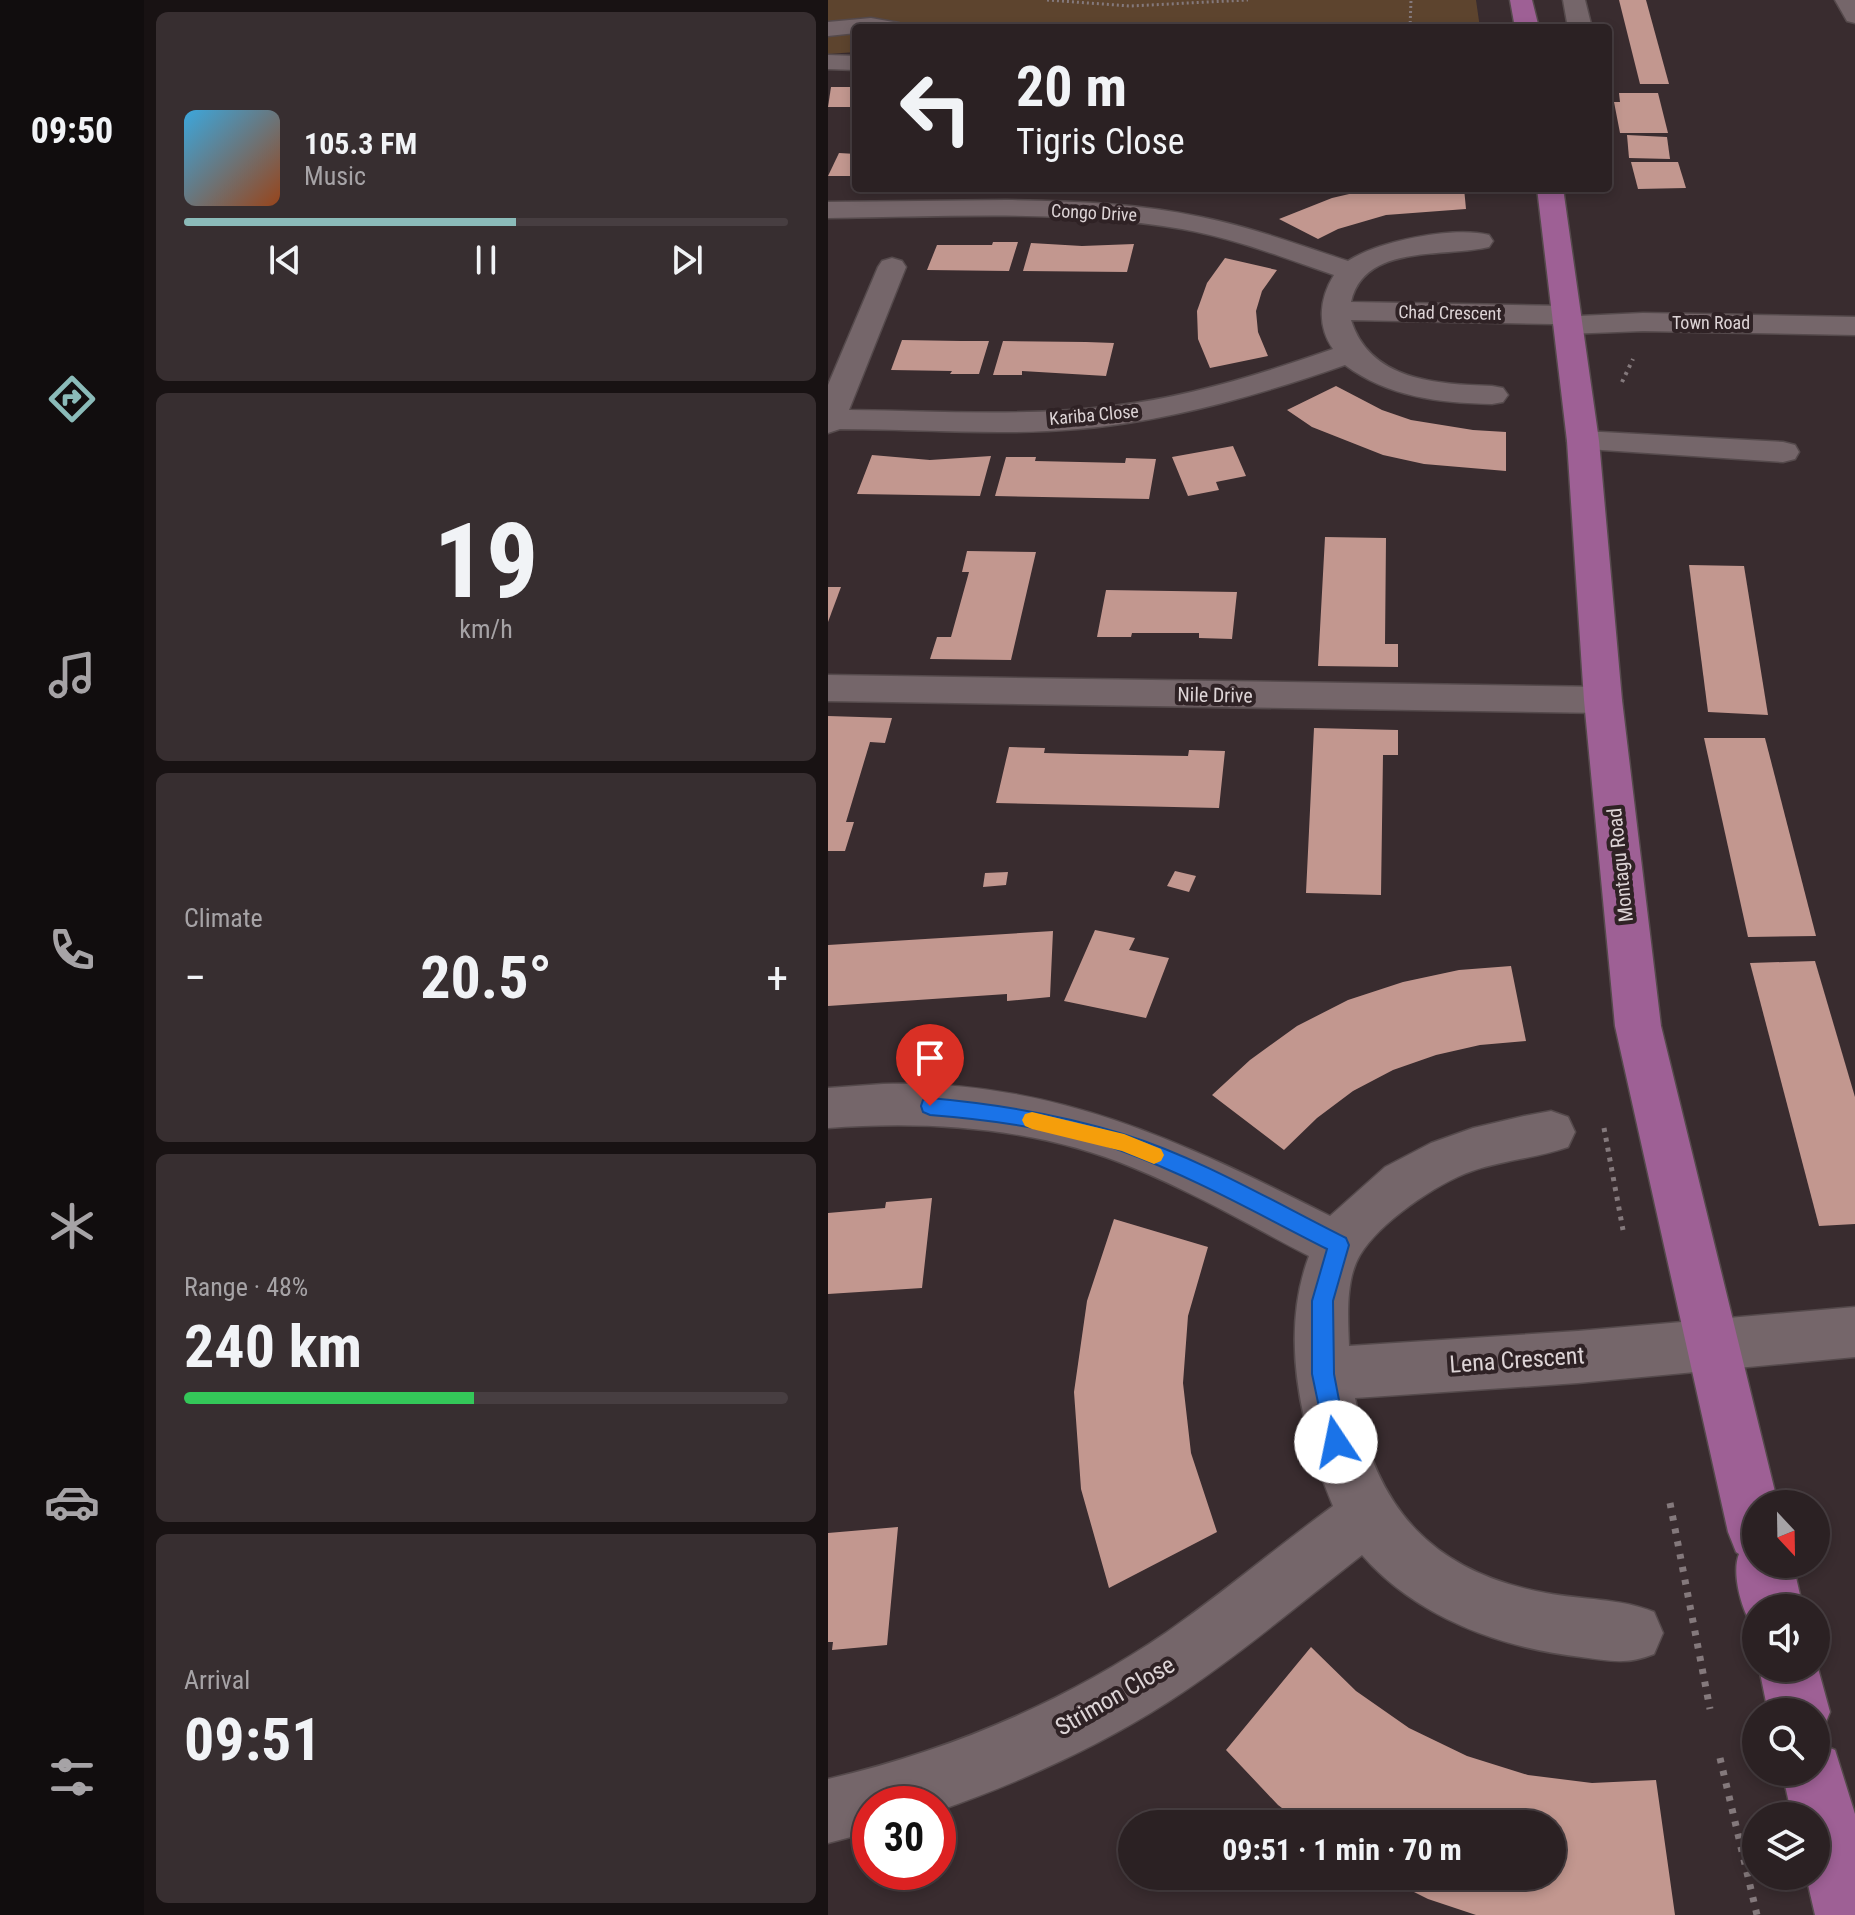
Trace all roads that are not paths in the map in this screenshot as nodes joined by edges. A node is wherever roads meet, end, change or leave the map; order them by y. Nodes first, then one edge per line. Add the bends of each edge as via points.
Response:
1 (1521, 0) edge
2 (1574, 0) edge
3 (1846, 0) edge
4 (1855, 16) edge
5 (1526, 24) edge
6 (1579, 24) edge
7 (852, 27) edge
8 (828, 29) edge
9 (828, 62) edge
10 (852, 63) edge
11 (1550, 192) edge
12 (828, 210) edge
13 (1479, 241) dead end
14 (892, 267) dead end
15 (1351, 272) junction
16 (1335, 311) junction
17 (1566, 320) junction
18 (1855, 326) edge
19 (1349, 354) junction
20 (1492, 395) dead end
21 (829, 421) edge
22 (1583, 441) junction
23 (1783, 452) dead end
24 (828, 688) edge
25 (1603, 700) junction
26 (828, 1108) edge
27 (1551, 1132) dead end
28 (1338, 1245) junction
29 (1855, 1332) edge
30 (1711, 1345) junction
31 (1323, 1374) junction
32 (1746, 1490) edge
33 (1367, 1515) junction
34 (1633, 1633) dead end
35 (1816, 1786) edge
36 (828, 1811) edge
37 (1848, 1915) edge

1 - 5 main road
2 - 6 street
3 - 4 street
7 - 8 street
9 - 10 street
11 - 17 main road, Montagu Road
12 - 15 street, Congo Drive via 1139,214 1215,228
13 - 15 street via 1406,248
14 - 21 street, Kariba Close
15 - 16 street
16 - 17 street, Chad Crescent
16 - 19 street via 1337,336
17 - 18 street, Town Road
17 - 22 main road, Montagu Road
19 - 20 street via 1392,380 1425,390
19 - 21 street, Kariba Close via 1205,400 1110,416
22 - 23 street
22 - 25 main road, Montagu Road
24 - 25 street, Nile Drive
25 - 30 main road, Montagu Road via 1638,1026
26 - 28 street via 902,1104 988,1111 1072,1128 1192,1171
27 - 28 street via 1446,1156 1380,1199
28 - 31 street via 1322,1301
29 - 30 street, Lena Crescent
30 - 31 street, Lena Crescent
30 - 32 main road, Montagu Road
31 - 33 street via 1336,1442
33 - 34 street via 1409,1562 1501,1613 1546,1625
33 - 36 street, Strimon Close via 1188,1653 1087,1716 996,1761 889,1798
35 - 37 main road

